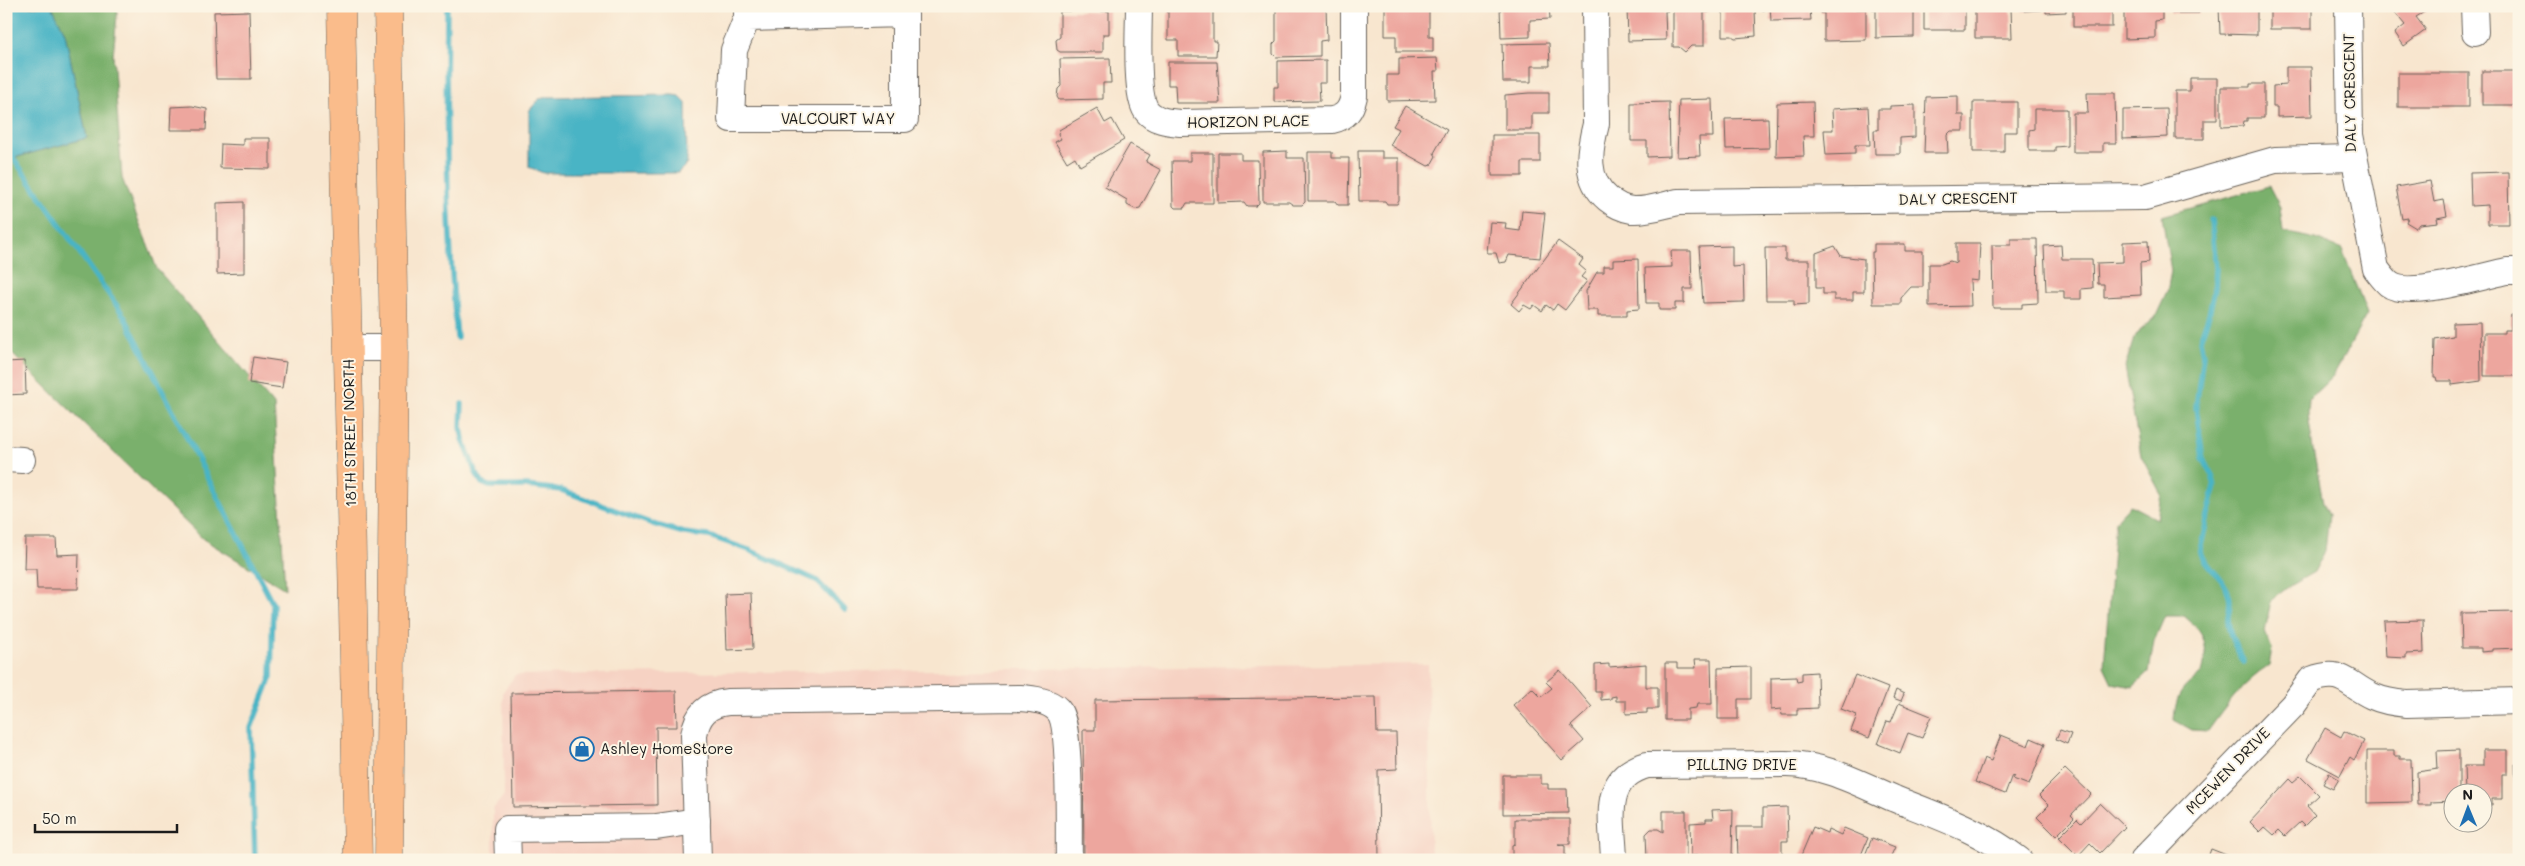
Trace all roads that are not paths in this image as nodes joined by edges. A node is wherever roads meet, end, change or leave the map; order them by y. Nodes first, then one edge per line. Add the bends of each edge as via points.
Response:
1 (341, 6) edge
2 (388, 6) edge
3 (1139, 6) edge
4 (1354, 6) edge
5 (1595, 6) edge
6 (2348, 6) edge
7 (2474, 6) edge
8 (747, 12) edge
9 (2475, 32) dead end
10 (2353, 158) junction
11 (2519, 271) edge
12 (348, 348) junction
13 (394, 348) junction
14 (2519, 701) edge
15 (697, 821) junction
16 (358, 860) edge
17 (390, 860) edge
18 (508, 860) edge
19 (698, 860) edge
20 (1069, 860) edge
21 (1614, 860) edge
22 (2019, 860) edge
23 (2143, 860) edge

1 - 12 main road, 18TH STREET NORTH
2 - 13 main road
3 - 4 street, HORIZON PLACE via 1142,101 1152,116 1165,122 1181,123 1341,118 1352,107 1354,96
5 - 10 street, DALY CRESCENT via 1596,124 1591,142 1591,178 1599,192 1613,203 1632,210 1678,202 2145,197 2276,160
6 - 10 street, DALY CRESCENT
7 - 9 street
8 - 8 street, VALCOURT WAY via 905,14 905,119 731,120 734,50
10 - 11 street via 2376,269 2390,285 2407,290 2426,289
12 - 13 street
12 - 16 main road, 18TH STREET NORTH
13 - 17 main road
14 - 23 street, MCEWEN DRIVE via 2390,702 2371,696 2347,679 2334,675 2311,680 2293,705
15 - 18 street via 656,827 507,829
15 - 19 street
15 - 20 street via 696,728 706,708 719,702 1033,699 1059,711 1066,727
21 - 22 street, PILLING DRIVE via 1616,786 1635,768 1648,765 1776,764 1797,764 1826,770 1977,833

